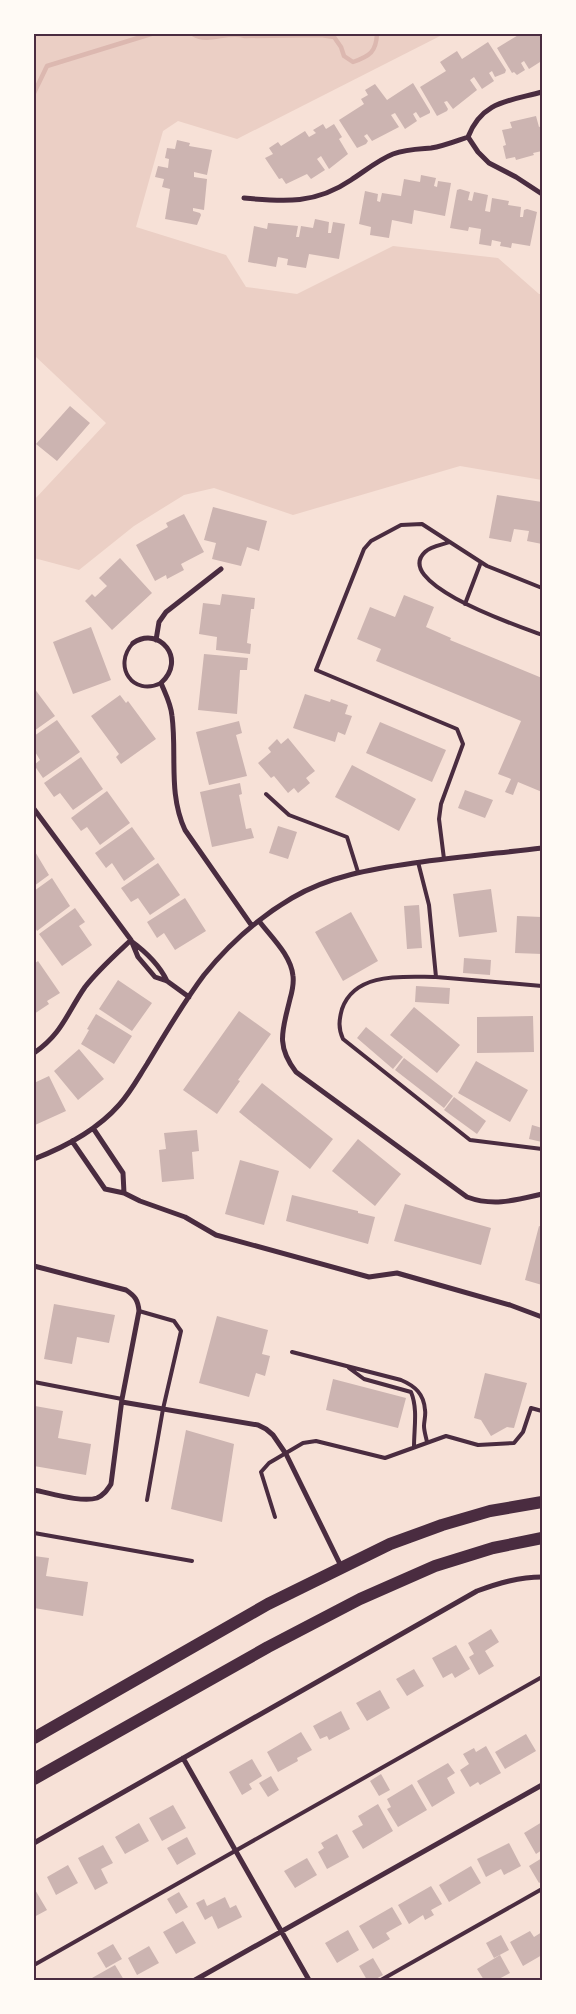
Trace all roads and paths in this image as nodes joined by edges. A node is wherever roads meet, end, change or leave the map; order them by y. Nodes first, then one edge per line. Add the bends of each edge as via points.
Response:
1 (542, 92) edge
2 (468, 137) junction
3 (542, 194) edge
4 (244, 198) dead end
5 (450, 542) junction
6 (482, 562) junction
7 (221, 569) dead end
8 (542, 588) edge
9 (465, 604) junction
10 (542, 635) edge
11 (156, 640) junction
12 (133, 643) joint
13 (161, 682) junction
14 (266, 794) dead end
15 (34, 809) edge
16 (542, 848) edge
17 (444, 859) junction
18 (418, 862) junction
19 (358, 872) junction
20 (259, 921) junction
21 (252, 926) junction
22 (131, 940) junction
23 (436, 977) junction
24 (167, 982) junction
25 (542, 986) edge
26 (189, 997) junction
27 (34, 1053) edge
28 (93, 1128) junction
29 (72, 1141) junction
30 (542, 1150) edge
31 (34, 1159) edge
32 (124, 1193) junction
33 (542, 1194) edge
34 (34, 1266) edge
35 (139, 1311) junction
36 (542, 1317) edge
37 (292, 1352) dead end
38 (346, 1366) junction
39 (34, 1382) edge
40 (122, 1400) junction
41 (163, 1409) junction
42 (542, 1411) edge
43 (427, 1442) junction
44 (414, 1447) junction
45 (286, 1454) junction
46 (34, 1490) edge
47 (147, 1500) dead end
48 (542, 1502) edge
49 (275, 1518) dead end
50 (34, 1533) edge
51 (542, 1538) edge
52 (192, 1561) dead end
53 (342, 1567) junction
54 (542, 1576) edge
55 (542, 1677) edge
56 (34, 1738) edge
57 (183, 1758) junction
58 (34, 1780) edge
59 (542, 1785) edge
60 (34, 1843) edge
61 (236, 1851) junction
62 (542, 1889) edge
63 (281, 1931) junction
64 (34, 1965) edge
65 (195, 1980) edge
66 (309, 1980) edge
67 (381, 1980) edge

1 - 2 street via 494,106 482,113
2 - 3 street via 489,163
2 - 4 street via 395,153 350,181 316,197 300,201
5 - 6 lane
5 - 9 lane via 426,552 420,564 426,580
5 - 17 lane via 422,524 413,523 401,525 371,541 360,558 316,670 457,729 463,744 439,819
6 - 8 lane
6 - 9 lane
7 - 11 street via 166,612 159,622
9 - 10 lane
11 - 12 street via 146,638
11 - 13 street via 165,644 172,660 168,677
12 - 13 lane via 125,654 124,662 130,679 147,687
13 - 21 street via 172,715 178,817
14 - 19 lane via 289,815 347,837
15 - 22 street
16 - 17 street
17 - 18 street
18 - 19 street
18 - 23 lane via 429,906
19 - 20 street via 293,897
20 - 21 street
20 - 33 street via 291,966 293,987 281,1041 287,1060 296,1072 467,1197 506,1203
21 - 26 street via 216,960
22 - 24 street via 162,970
22 - 24 street via 138,957 155,977
22 - 27 street via 84,988 59,1031
23 - 25 lane
23 - 30 lane via 388,978 359,987 348,996 340,1017 343,1039 470,1140
24 - 26 street
26 - 28 street via 132,1089 120,1105
28 - 29 street
28 - 32 street via 123,1173
29 - 31 street
29 - 32 street via 105,1188
32 - 36 street via 185,1217 216,1235 369,1277 397,1273
34 - 35 street via 126,1290 134,1295
35 - 40 street
35 - 41 lane via 174,1321 181,1331
37 - 38 lane
38 - 43 lane via 412,1385 423,1400
38 - 44 lane via 364,1379 411,1392 416,1411
39 - 40 lane
40 - 41 street
40 - 46 street via 110,1484 105,1493 86,1499
41 - 45 street via 258,1425 273,1435
41 - 47 lane
42 - 43 lane via 531,1408 523,1432 514,1443 478,1445 446,1436
43 - 44 lane
44 - 45 lane via 385,1458 316,1441 303,1443
45 - 49 lane via 269,1463 261,1472
45 - 53 street
48 - 53 main road via 490,1511 442,1525 390,1544
50 - 52 lane
51 - 58 main road via 493,1548 434,1566 360,1599
53 - 56 main road via 268,1604
54 - 57 street via 500,1583 477,1591
55 - 61 lane
57 - 60 street
57 - 61 street
59 - 63 street
61 - 63 street
61 - 64 lane
62 - 67 lane
63 - 65 street
63 - 66 street

